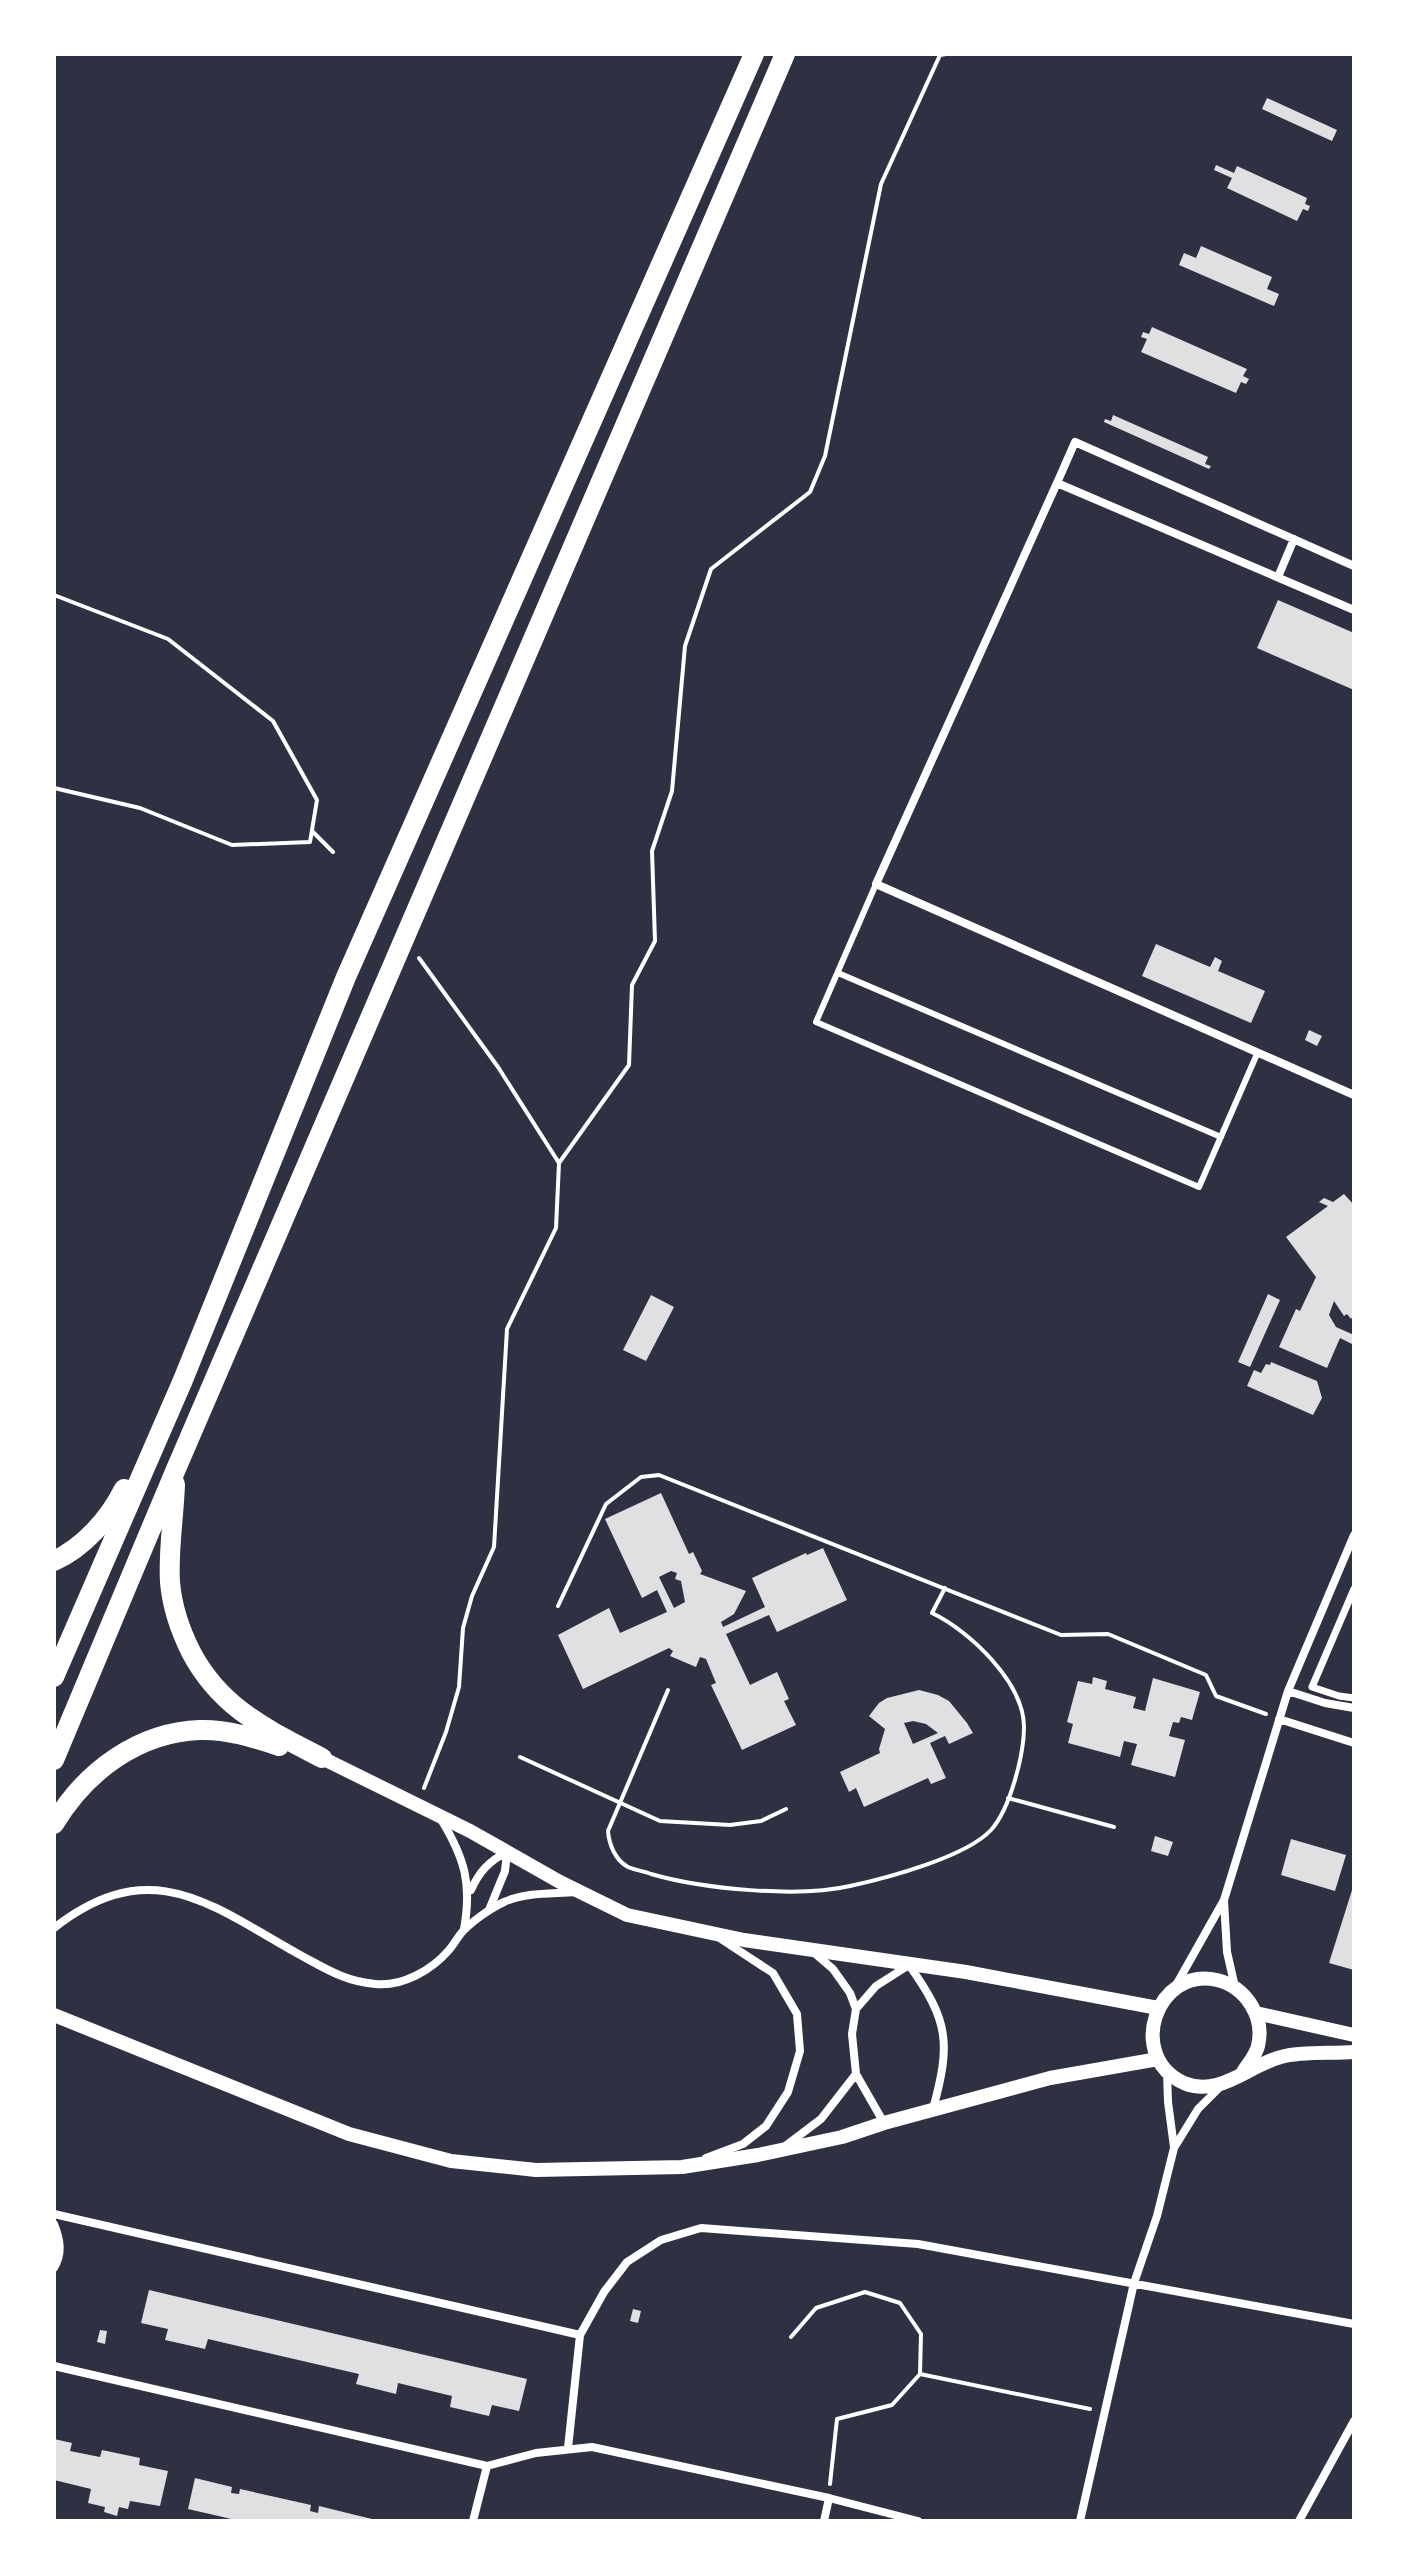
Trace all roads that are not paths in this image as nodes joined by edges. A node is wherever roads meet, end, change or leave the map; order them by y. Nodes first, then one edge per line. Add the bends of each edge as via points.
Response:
1 (754, 54) edge
2 (785, 54) edge
3 (1057, 483) junction
4 (1294, 539) junction
5 (1354, 566) edge
6 (1278, 577) junction
7 (1354, 610) edge
8 (876, 884) junction
9 (838, 973) junction
10 (1257, 1054) junction
11 (1354, 1095) edge
12 (1221, 1137) junction
13 (183, 1380) junction
14 (176, 1469) junction
15 (1354, 1535) edge
16 (54, 1561) edge
17 (1354, 1589) edge
18 (54, 1677) edge
19 (1288, 1691) junction
20 (1354, 1698) edge
21 (1354, 1708) edge
22 (1279, 1719) junction
23 (1354, 1743) edge
24 (322, 1758) junction
25 (54, 1760) edge
26 (440, 1816) junction
27 (54, 1824) edge
28 (507, 1852) junction
29 (580, 1892) junction
30 (469, 1895) junction
31 (1224, 1900) junction
32 (489, 1911) junction
33 (54, 1928) edge
34 (464, 1930) junction
35 (714, 1934) junction
36 (808, 1948) junction
37 (909, 1965) junction
38 (1235, 1987) junction
39 (1172, 1991) junction
40 (1158, 2008) junction
41 (856, 2009) junction
42 (1256, 2013) junction
43 (54, 2015) edge
44 (1354, 2035) edge
45 (1354, 2052) edge
46 (1163, 2066) junction
47 (1243, 2072) junction
48 (856, 2074) junction
49 (1221, 2085) junction
50 (933, 2109) junction
51 (884, 2123) junction
52 (1174, 2148) junction
53 (781, 2150) junction
54 (682, 2167) junction
55 (54, 2214) edge
56 (54, 2224) edge
57 (54, 2268) edge
58 (1134, 2283) junction
59 (1354, 2324) edge
60 (580, 2335) junction
61 (54, 2366) edge
62 (1354, 2421) edge
63 (568, 2448) junction
64 (487, 2466) junction
65 (829, 2498) junction
66 (473, 2521) edge
67 (824, 2521) edge
68 (918, 2521) edge
69 (1080, 2521) edge
70 (1299, 2521) edge

1 - 13 highway via 346,977
2 - 14 highway
3 - 4 street via 1075,442
3 - 6 street
3 - 8 street
4 - 5 street
4 - 6 street
6 - 7 street
8 - 9 lane
8 - 10 street
9 - 12 lane
9 - 12 lane via 816,1022 1199,1187
10 - 11 street
10 - 12 lane
13 - 16 highway via 154,1423 104,1521
13 - 18 highway
14 - 24 highway via 170,1582 179,1628 203,1674 224,1698 254,1722
14 - 25 highway
15 - 19 street
17 - 20 street via 1312,1687
19 - 21 street
19 - 22 street
22 - 23 street
22 - 31 street
24 - 26 street
24 - 27 highway via 255,1738 202,1730 161,1734 96,1771
26 - 28 street
26 - 30 street via 462,1860
28 - 29 street
28 - 30 street via 482,1870
28 - 32 street
29 - 32 street via 524,1896
29 - 35 street via 627,1915
30 - 34 street
31 - 38 street
31 - 39 street
32 - 34 street
33 - 34 street via 79,1909 118,1892 185,1894 346,1980 379,1985 425,1970
35 - 36 street
35 - 54 street via 773,1973 797,2014 800,2051 788,2092 766,2126 743,2144
36 - 37 street
36 - 41 street via 833,1969
37 - 40 street
37 - 41 street via 876,1986
37 - 50 street via 933,1998 943,2031 945,2058
38 - 39 street via 1216,1980 1193,1981
38 - 42 street
39 - 40 street
40 - 46 street via 1152,2041
41 - 48 street
42 - 44 street
42 - 47 street via 1258,2049
43 - 54 street via 349,2134 451,2161 536,2170
45 - 47 street via 1281,2057
46 - 49 street via 1183,2083
46 - 50 street via 1050,2078
46 - 52 street
47 - 49 street
48 - 51 street
48 - 53 street via 821,2119
49 - 52 street via 1198,2109
50 - 51 street
51 - 53 street
52 - 58 street
53 - 54 street
55 - 60 street
56 - 57 street via 61,2244
58 - 59 street
58 - 60 street via 918,2244 701,2228 661,2240 627,2262
58 - 69 street
60 - 63 street
61 - 64 street
62 - 70 street
63 - 64 street
63 - 65 street via 592,2447
64 - 66 street
65 - 67 street
65 - 68 street

